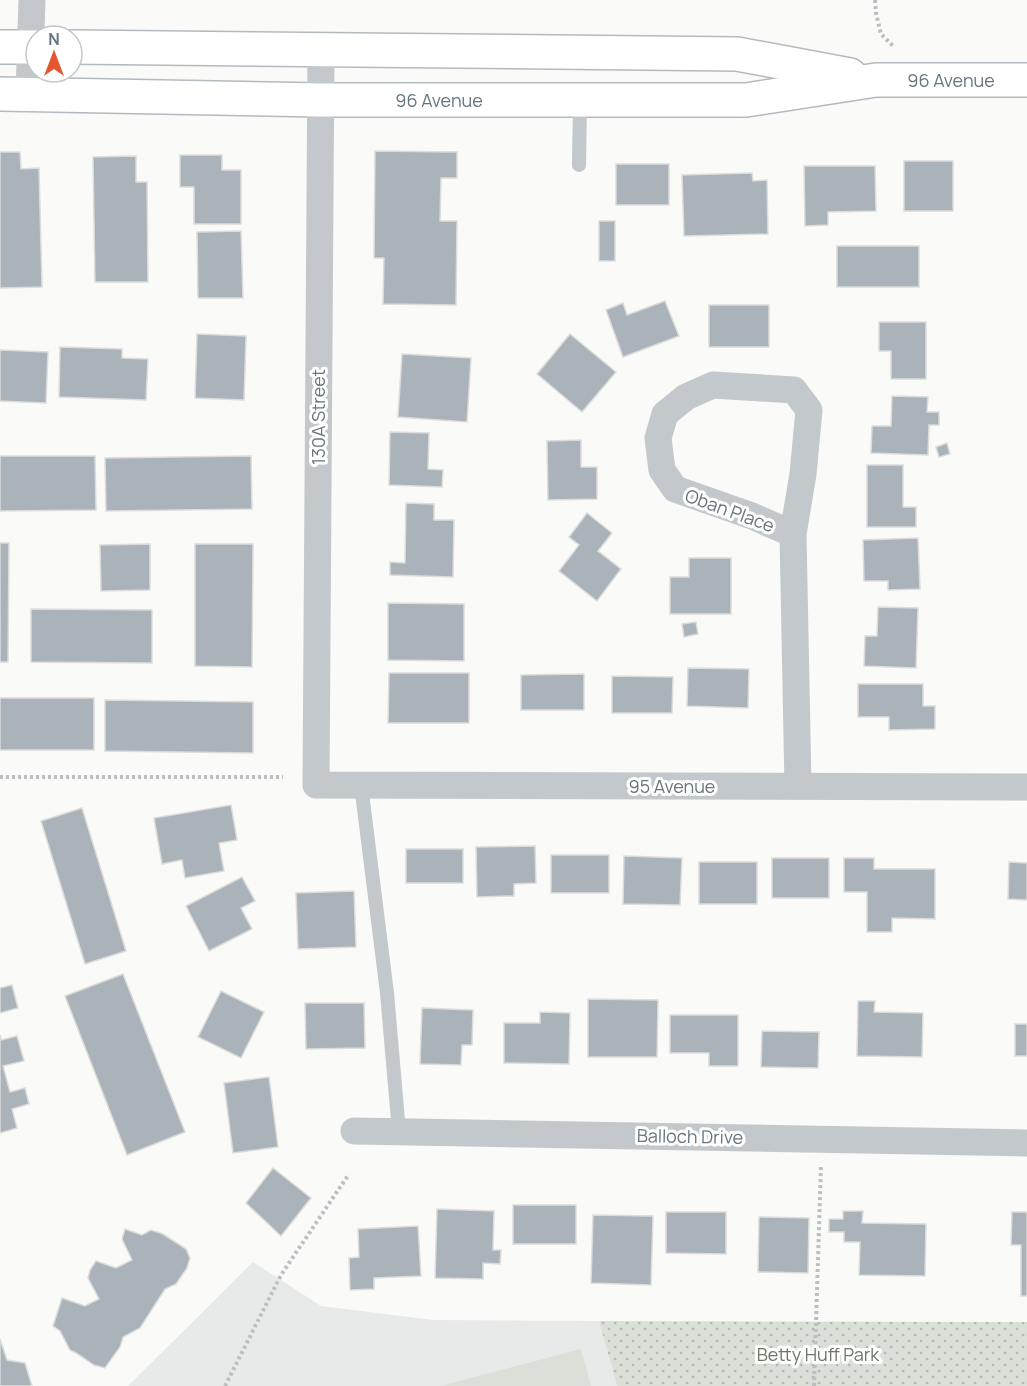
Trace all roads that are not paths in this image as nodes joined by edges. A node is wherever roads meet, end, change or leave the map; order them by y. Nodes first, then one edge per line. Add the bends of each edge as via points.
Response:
1 (32, 0) edge
2 (22, 47) edge
3 (84, 47) edge
4 (321, 50) junction
5 (876, 80) junction
6 (1027, 80) edge
7 (15, 94) edge
8 (320, 100) junction
9 (580, 100) junction
10 (579, 165) dead end
11 (792, 534) junction
12 (316, 785) joint
13 (361, 785) junction
14 (798, 786) junction
15 (1027, 787) edge
16 (354, 1131) dead end
17 (399, 1132) junction
18 (1027, 1143) edge

1 - 2 street
2 - 7 street
3 - 4 main road, 96 Avenue
4 - 5 main road, 96 Avenue via 737,54
4 - 8 street, 130A Street
5 - 6 main road, 96 Avenue
5 - 9 main road, 96 Avenue via 746,100
7 - 8 main road, 96 Avenue
8 - 9 main road, 96 Avenue
8 - 12 street, 130A Street
9 - 10 lane
11 - 11 street, Oban Place via 809,410 794,390 714,385 686,397 665,414 658,438 662,470 675,489
11 - 14 street, Oban Place
12 - 13 street, 95 Avenue
13 - 14 street, 95 Avenue
13 - 17 lane via 387,993
14 - 15 street, 95 Avenue
16 - 17 street, Balloch Drive
17 - 18 street, Balloch Drive

